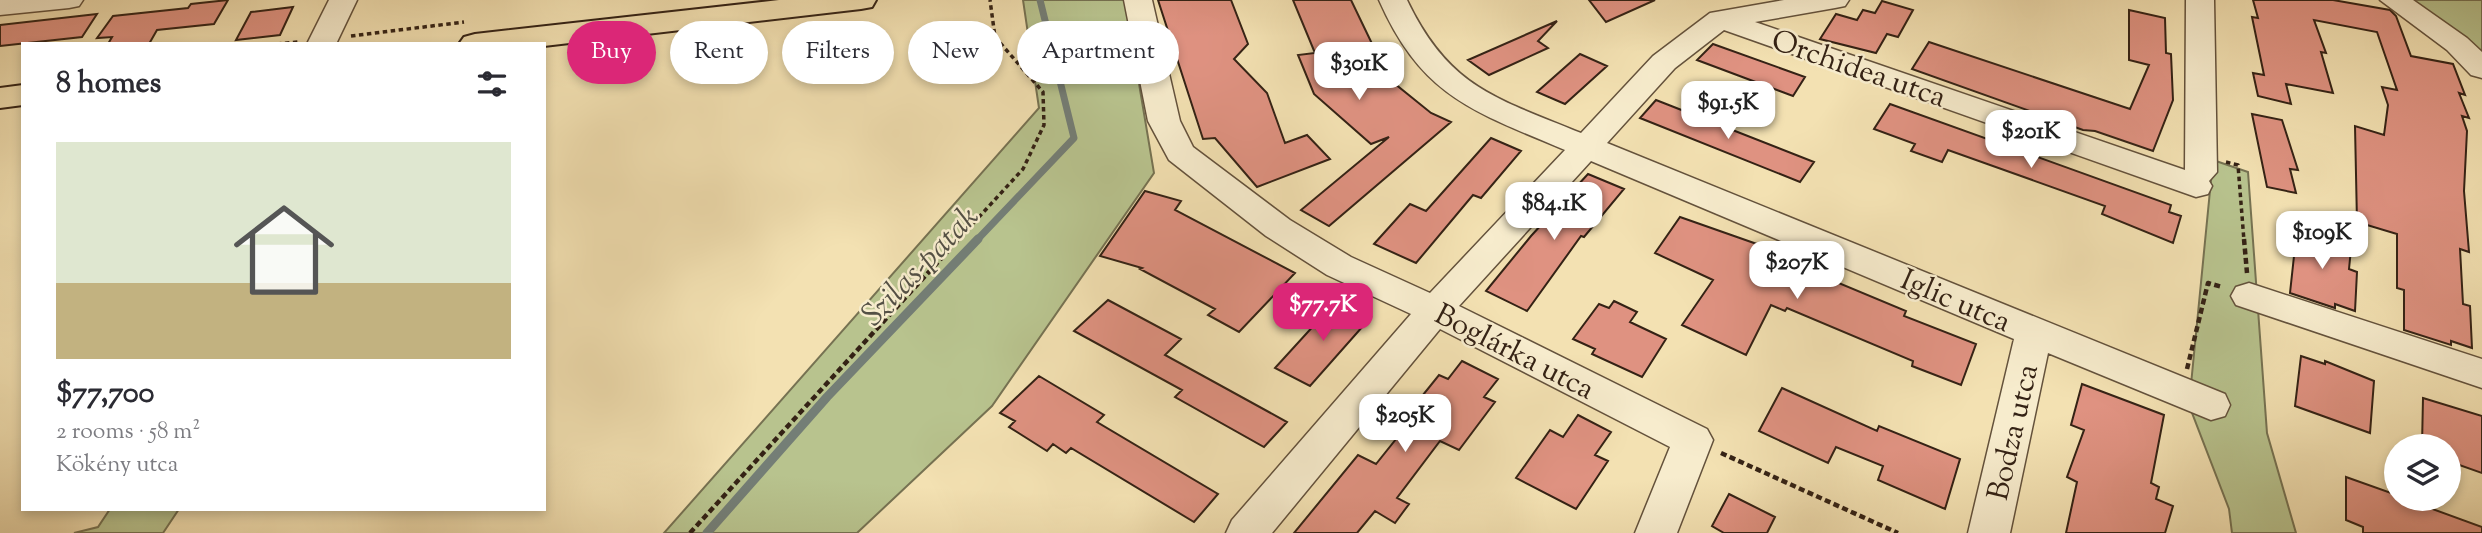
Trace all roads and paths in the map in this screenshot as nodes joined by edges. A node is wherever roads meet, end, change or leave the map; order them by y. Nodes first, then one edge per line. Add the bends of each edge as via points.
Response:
1 (69, 0) edge
2 (343, 0) edge
3 (861, 0) edge
4 (990, 0) edge
5 (1138, 0) edge
6 (1393, 0) edge
7 (1835, 0) edge
8 (2200, 0) edge
9 (2394, 0) edge
10 (0, 7) edge
11 (1720, 19) junction
12 (322, 42) edge
13 (492, 42) edge
14 (2482, 69) edge
15 (21, 95) edge
16 (0, 98) edge
17 (1584, 145) junction
18 (2200, 171) junction
19 (2249, 296) junction
20 (1435, 310) junction
21 (2035, 332) junction
22 (2482, 374) edge
23 (2196, 399) joint
24 (1693, 440) junction
25 (690, 533) edge
26 (1247, 533) edge
27 (1656, 533) edge
28 (1898, 533) edge
29 (1989, 533) edge

1 - 10 street
2 - 12 street
3 - 13 main road
4 - 25 path via 995,37 1043,92 1044,125 1023,169
5 - 20 street, Boglárka utca via 1164,121 1181,153 1278,228 1339,266
6 - 17 street, Iglic utca via 1412,43 1438,74 1483,104
7 - 11 street
8 - 18 street
9 - 14 street via 2457,44
11 - 17 street via 1664,62
11 - 18 street, Orchidea utca
15 - 16 main road
17 - 20 street
17 - 21 street, Iglic utca
18 - 19 path via 2238,165
19 - 22 street
19 - 23 path via 2208,283
20 - 24 street, Boglárka utca
20 - 26 street
21 - 23 street, Iglic utca
21 - 29 street, Bodza utca
24 - 27 street
24 - 28 path

